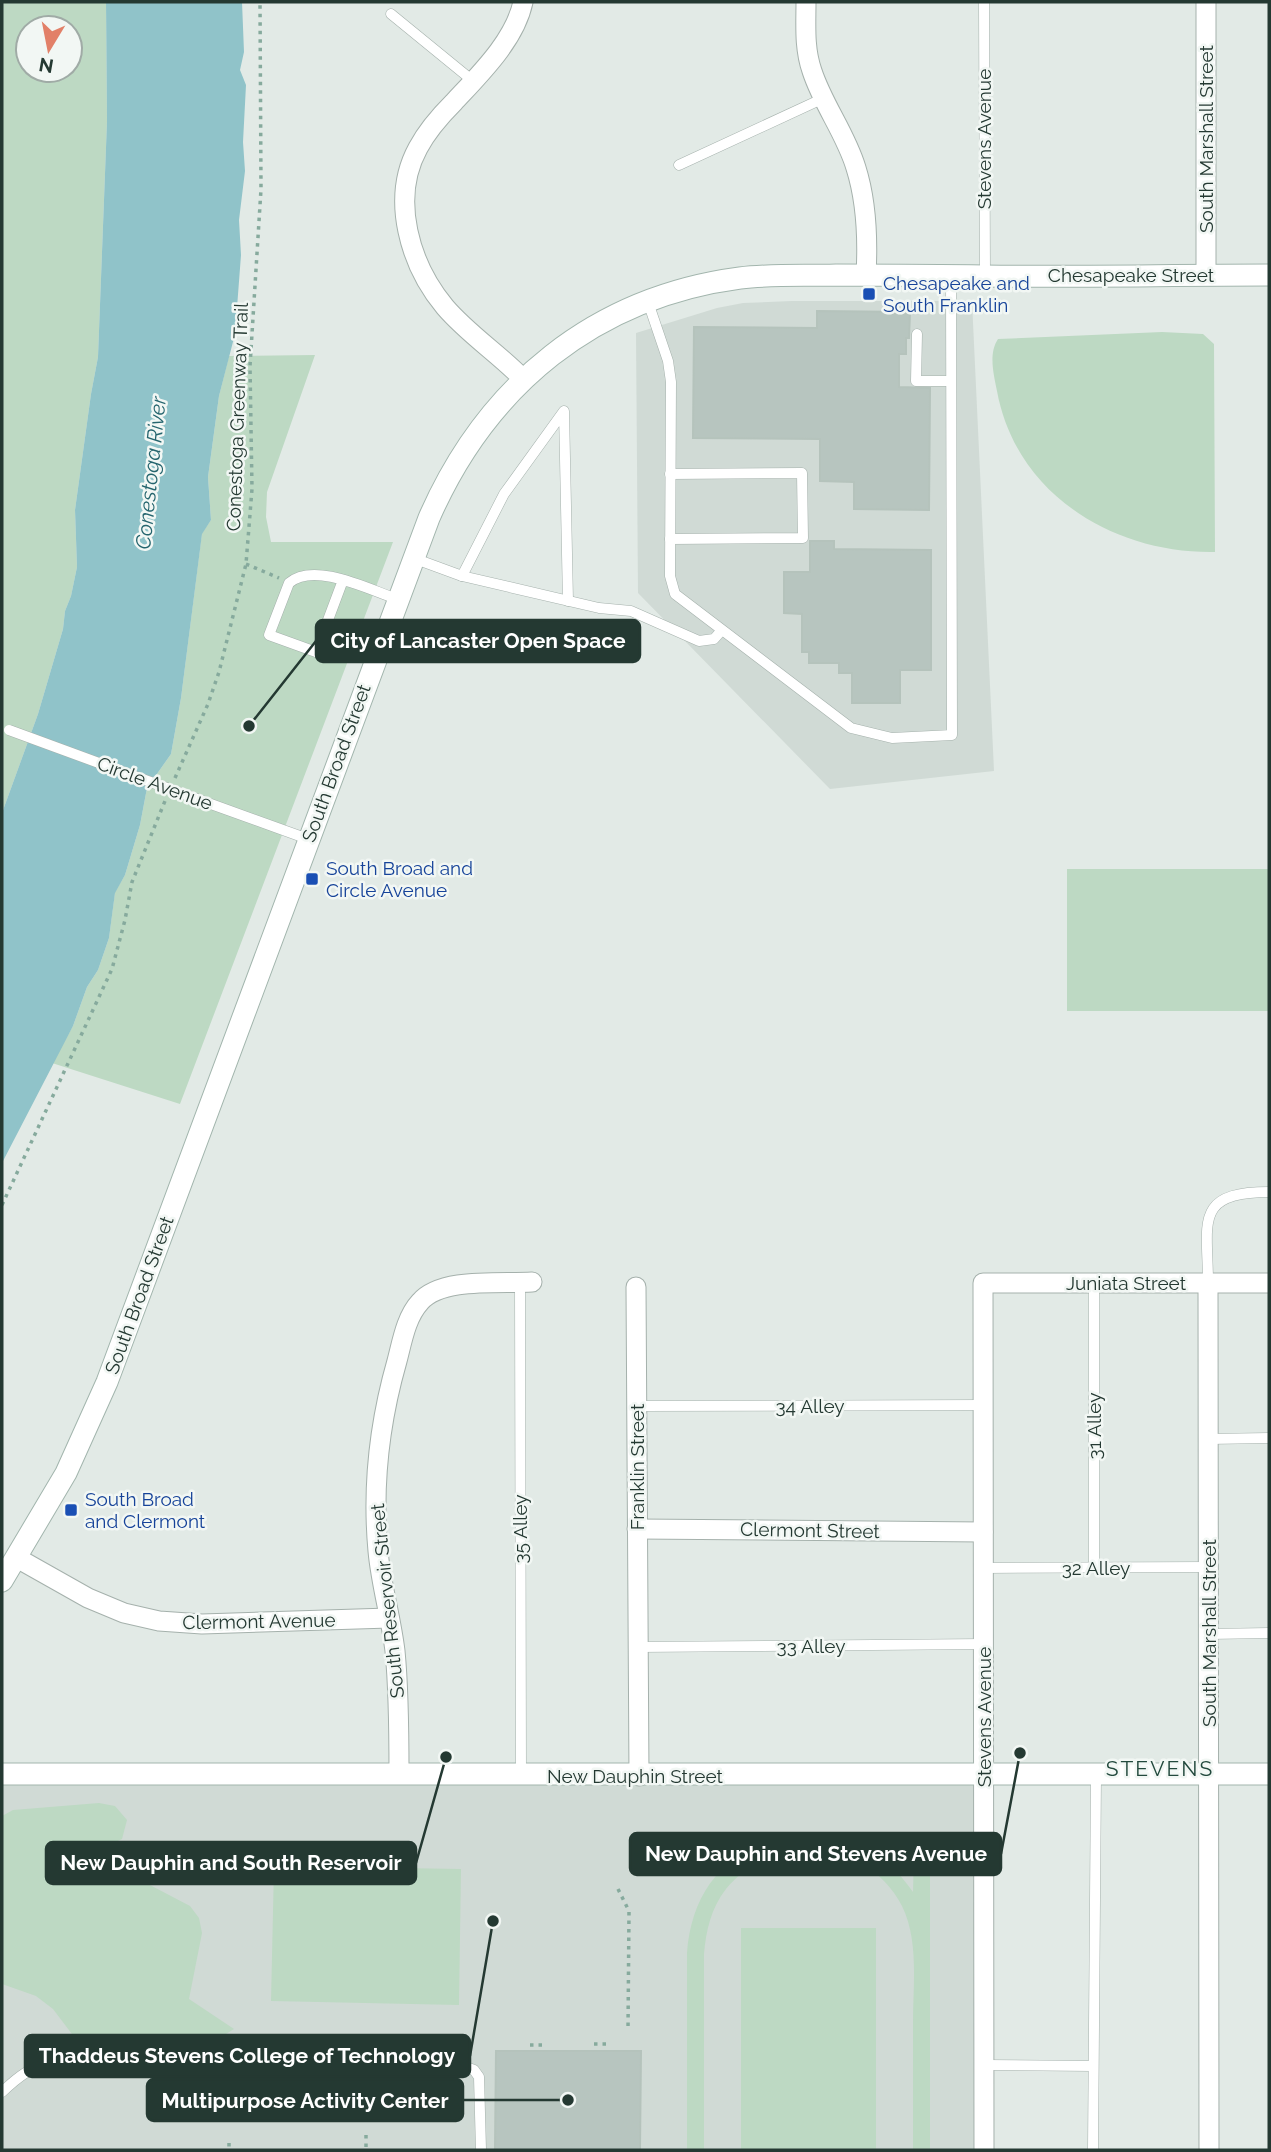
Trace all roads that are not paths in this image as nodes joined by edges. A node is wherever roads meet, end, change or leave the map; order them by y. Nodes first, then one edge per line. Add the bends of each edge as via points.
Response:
1 (523, 2) edge
2 (806, 2) edge
3 (984, 2) edge
4 (1206, 2) edge
5 (391, 14) dead end
6 (473, 81) junction
7 (824, 98) junction
8 (679, 165) dead end
9 (951, 274) junction
10 (866, 275) junction
11 (1206, 275) junction
12 (1269, 275) edge
13 (985, 276) junction
14 (648, 301) junction
15 (917, 334) dead end
16 (523, 379) junction
17 (950, 381) junction
18 (670, 474) junction
19 (670, 539) junction
20 (412, 558) junction
21 (463, 576) junction
22 (343, 580) junction
23 (397, 599) junction
24 (568, 601) junction
25 (721, 631) junction
26 (5, 729) edge
27 (308, 839) junction
28 (1269, 1192) edge
29 (526, 1282) joint
30 (983, 1283) joint
31 (1094, 1283) junction
32 (1208, 1283) junction
33 (1269, 1283) edge
34 (636, 1287) dead end
35 (983, 1405) junction
36 (637, 1406) junction
37 (1208, 1438) junction
38 (1269, 1438) edge
39 (637, 1528) junction
40 (983, 1532) junction
41 (16, 1558) junction
42 (1209, 1567) junction
43 (983, 1568) junction
44 (1094, 1568) junction
45 (2, 1581) edge
46 (389, 1618) junction
47 (1269, 1633) edge
48 (1209, 1634) junction
49 (984, 1644) junction
50 (638, 1647) junction
51 (399, 1773) junction
52 (2, 1774) edge
53 (1209, 1774) junction
54 (1269, 1774) edge
55 (984, 1775) junction
56 (1096, 1775) junction
57 (521, 1776) junction
58 (639, 1776) junction
59 (1093, 2061) junction
60 (984, 2065) junction
61 (2, 2092) edge
62 (481, 2150) edge
63 (985, 2150) edge
64 (1093, 2150) edge
65 (1209, 2150) edge

1 - 6 street via 499,49
2 - 7 street via 806,47
3 - 13 lane, Stevens Avenue
4 - 11 street, South Marshall Street
5 - 6 lane
6 - 16 street via 418,148 407,187 409,238 428,285 447,309
7 - 8 lane
7 - 10 street via 852,155 860,184 866,215
9 - 10 main road, Chesapeake Street
9 - 13 main road, Chesapeake Street
9 - 17 lane
10 - 14 main road, South Broad Street via 741,278
11 - 12 main road, Chesapeake Street
11 - 13 main road, Chesapeake Street
14 - 16 main road, South Broad Street via 575,338
14 - 18 lane via 671,382
15 - 17 lane via 916,380
16 - 20 main road, South Broad Street via 463,451
17 - 25 lane via 952,735 892,738 851,727
18 - 19 lane
18 - 19 lane via 802,474 803,538
19 - 25 lane via 675,594
20 - 21 lane
20 - 23 main road, South Broad Street
21 - 24 lane
21 - 24 lane via 504,494 564,411
22 - 22 lane via 295,577 269,635 316,652
22 - 23 lane
23 - 27 main road, South Broad Street
24 - 25 lane via 631,611 699,640 714,639
26 - 27 lane, Circle Avenue, bridge
27 - 41 main road, South Broad Street via 102,1393 66,1473
28 - 32 lane via 1234,1195 1213,1207 1208,1222
29 - 46 street, South Reservoir Street via 449,1285 420,1301 412,1316 379,1440 378,1552
29 - 57 lane, 35 Alley
30 - 31 street, Juniata Street
30 - 35 street, Stevens Avenue
31 - 32 street, Juniata Street
31 - 44 lane, 31 Alley
32 - 33 street, Juniata Street
32 - 37 street, South Marshall Street
34 - 36 street, Franklin Street
35 - 36 lane, 34 Alley
35 - 40 street, Stevens Avenue
36 - 39 street, Franklin Street
37 - 38 lane
37 - 42 street, South Marshall Street
39 - 40 street, Clermont Street
39 - 50 street, Franklin Street
40 - 43 street, Stevens Avenue
41 - 45 main road, South Broad Street
41 - 46 street, Clermont Avenue via 88,1598 159,1621 202,1624
42 - 44 lane, 32 Alley
42 - 48 street, South Marshall Street
43 - 44 lane, 32 Alley
43 - 49 street, Stevens Avenue
46 - 51 street, South Reservoir Street via 398,1693
47 - 48 lane
48 - 53 street, South Marshall Street
49 - 50 lane, 33 Alley
49 - 55 street, Stevens Avenue
50 - 58 street, Franklin Street
51 - 52 main road, New Dauphin Street
51 - 57 main road, New Dauphin Street
53 - 54 main road, New Dauphin Street
53 - 56 main road, New Dauphin Street
53 - 65 street, South Marshall Street
55 - 56 main road, New Dauphin Street
55 - 58 main road, New Dauphin Street
55 - 60 street, Stevens Avenue
56 - 59 lane
57 - 58 main road, New Dauphin Street
59 - 60 lane
59 - 64 lane
60 - 63 street, Stevens Avenue
61 - 62 lane via 24,2072 53,2063 455,2063 474,2070 479,2077

